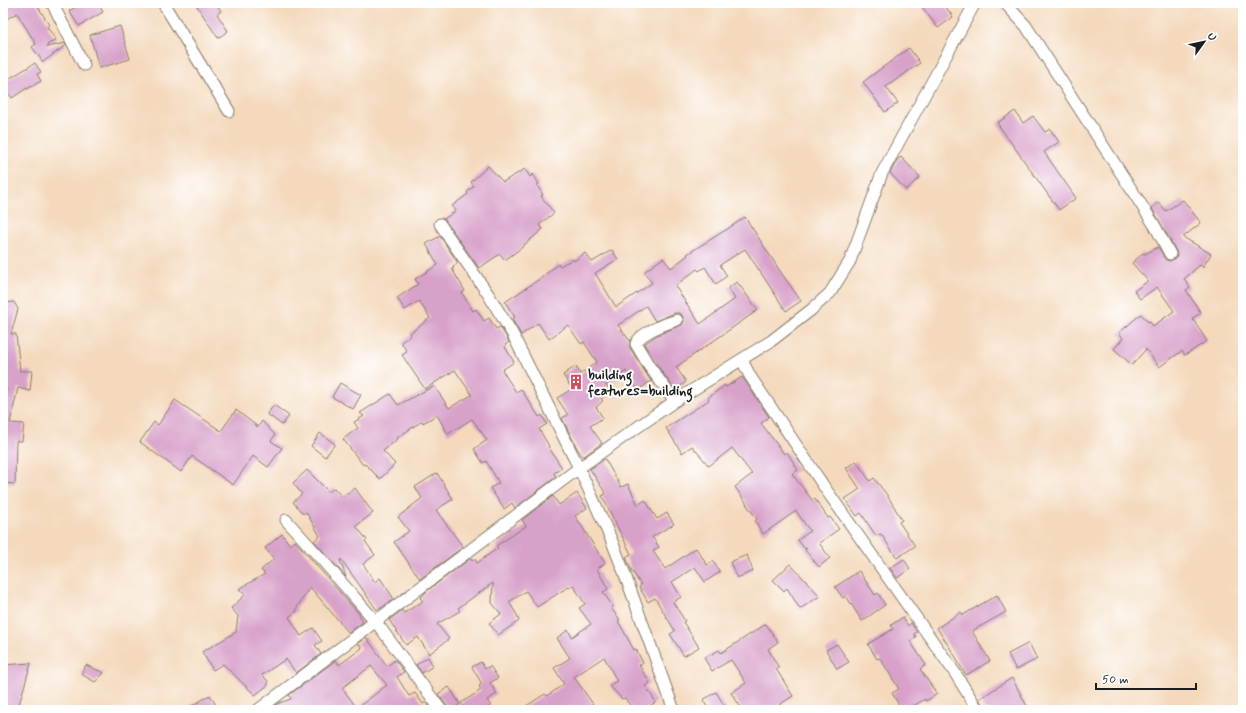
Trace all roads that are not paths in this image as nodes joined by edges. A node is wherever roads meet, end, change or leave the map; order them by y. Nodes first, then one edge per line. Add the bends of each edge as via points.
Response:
1 (52, 3) edge
2 (164, 3) edge
3 (975, 3) edge
4 (1005, 3) edge
5 (84, 65) dead end
6 (229, 111) dead end
7 (440, 224) dead end
8 (1170, 254) dead end
9 (677, 320) dead end
10 (742, 360) junction
11 (675, 401) junction
12 (579, 468) junction
13 (286, 520) dead end
14 (376, 622) junction
15 (258, 710) edge
16 (441, 710) edge
17 (674, 710) edge
18 (978, 710) edge

1 - 5 street
2 - 6 street
3 - 10 street via 882,173 850,261 830,293 771,341
4 - 8 street via 1026,26 1155,226
7 - 12 street via 512,333
9 - 11 street via 660,326 640,338 636,344
10 - 11 street
10 - 18 street via 827,492 955,673
11 - 12 street
12 - 14 street
12 - 17 street via 624,572
13 - 14 street
14 - 15 street
14 - 16 street

